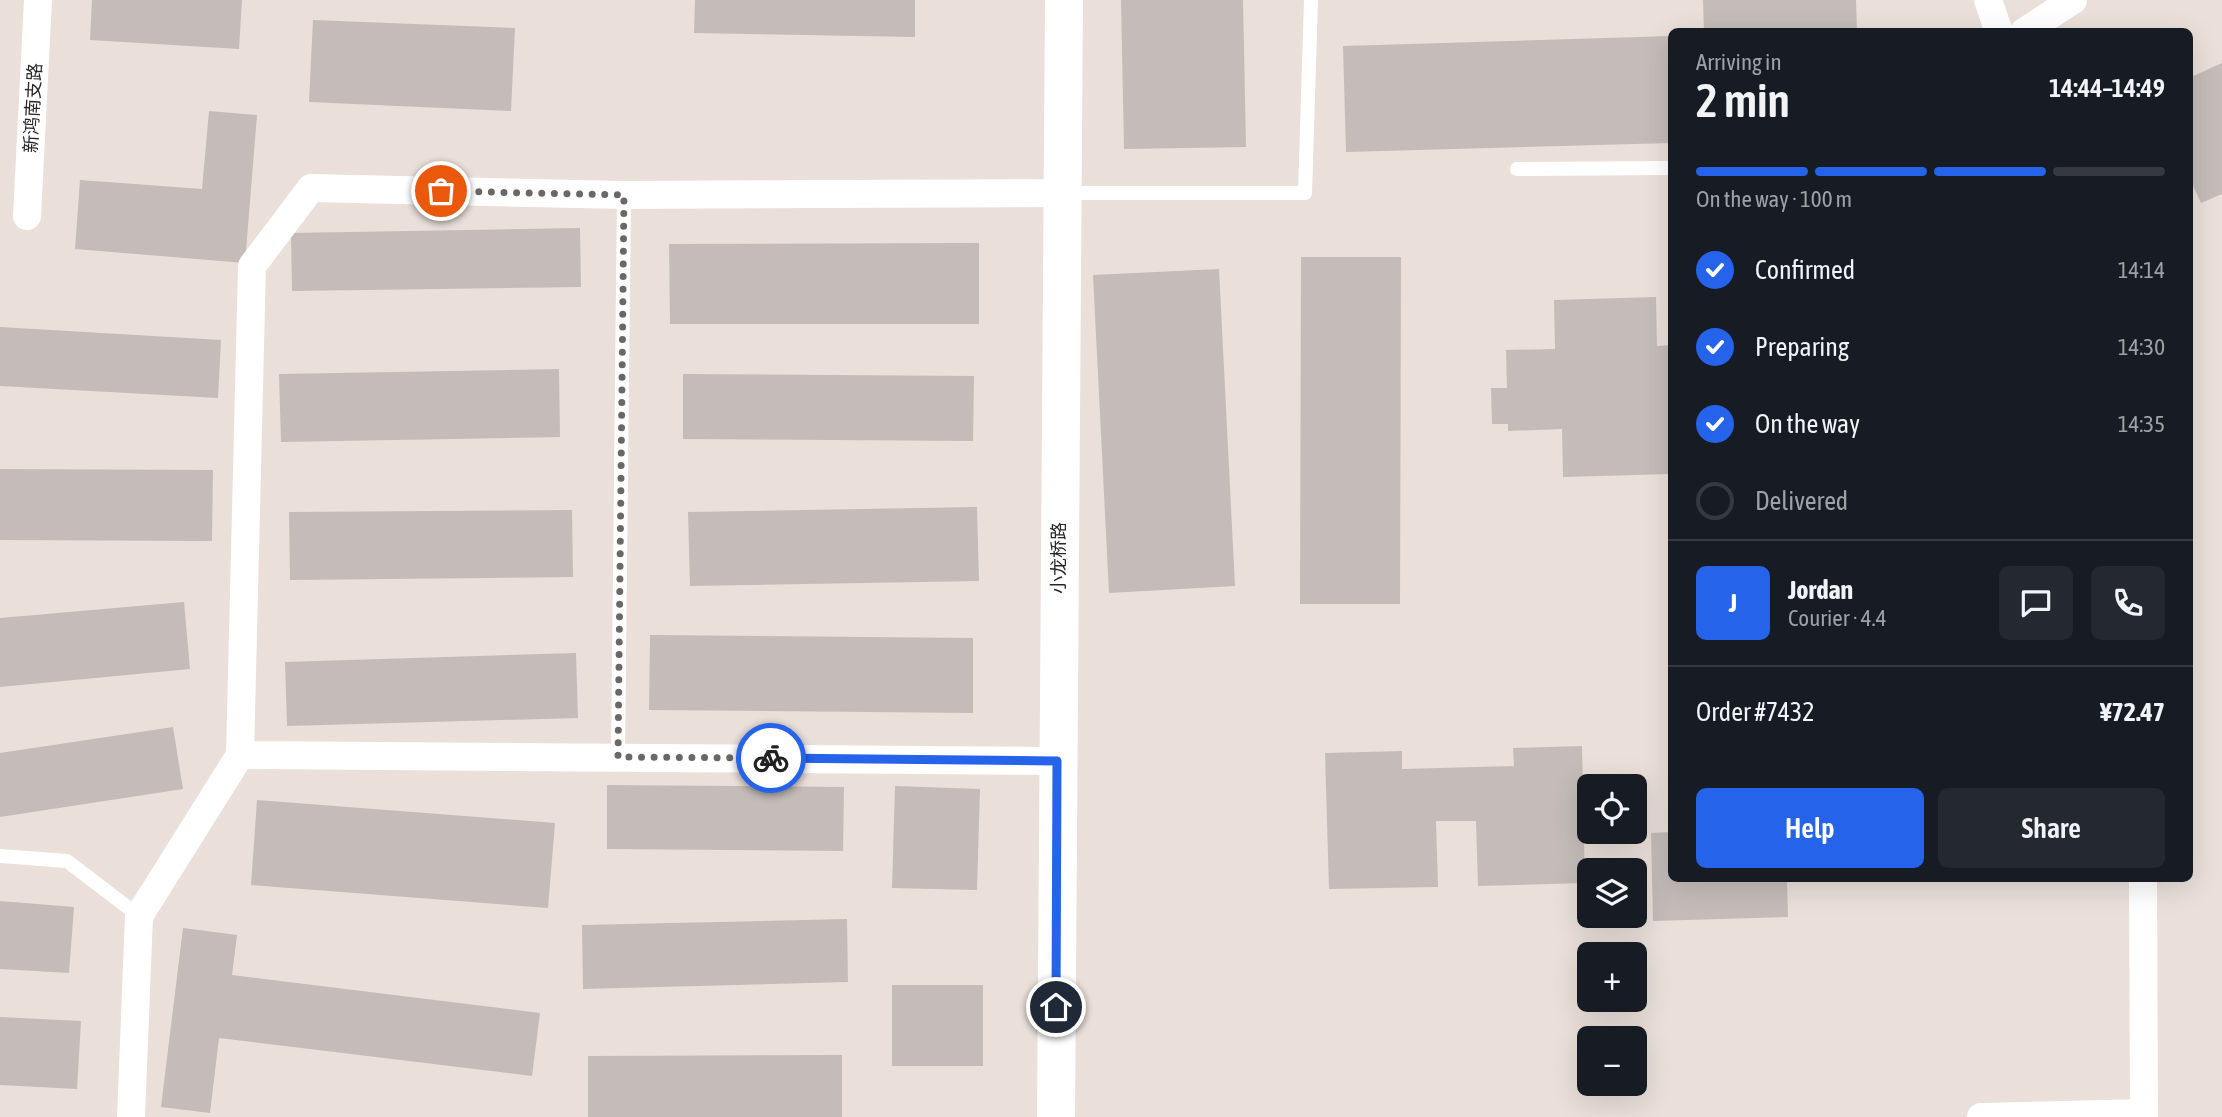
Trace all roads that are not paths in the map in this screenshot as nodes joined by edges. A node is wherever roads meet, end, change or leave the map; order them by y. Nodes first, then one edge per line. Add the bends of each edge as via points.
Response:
1 (38, 0) edge
2 (1064, 0) edge
3 (1311, 0) edge
4 (1988, 0) edge
5 (2073, 0) edge
6 (1998, 28) edge
7 (2030, 28) edge
8 (1668, 168) edge
9 (1517, 169) dead end
10 (1061, 193) junction
11 (624, 195) junction
12 (27, 216) dead end
13 (240, 755) junction
14 (618, 757) junction
15 (1057, 761) junction
16 (0, 856) edge
17 (2143, 882) edge
18 (139, 916) junction
19 (2144, 1115) edge
20 (131, 1117) edge
21 (1056, 1117) edge
22 (1981, 1117) edge

1 - 12 street, 新鸿南支路
2 - 10 street, 小龙桥路
3 - 10 lane via 1305,193
4 - 6 street
5 - 7 street
8 - 9 lane
10 - 11 street
10 - 15 street, 小龙桥路
11 - 13 street via 311,188 252,266
11 - 14 lane
13 - 14 street
13 - 18 street
14 - 15 street
15 - 21 street, 小龙桥路
16 - 18 lane via 67,861
17 - 19 street
18 - 20 street
19 - 22 street

